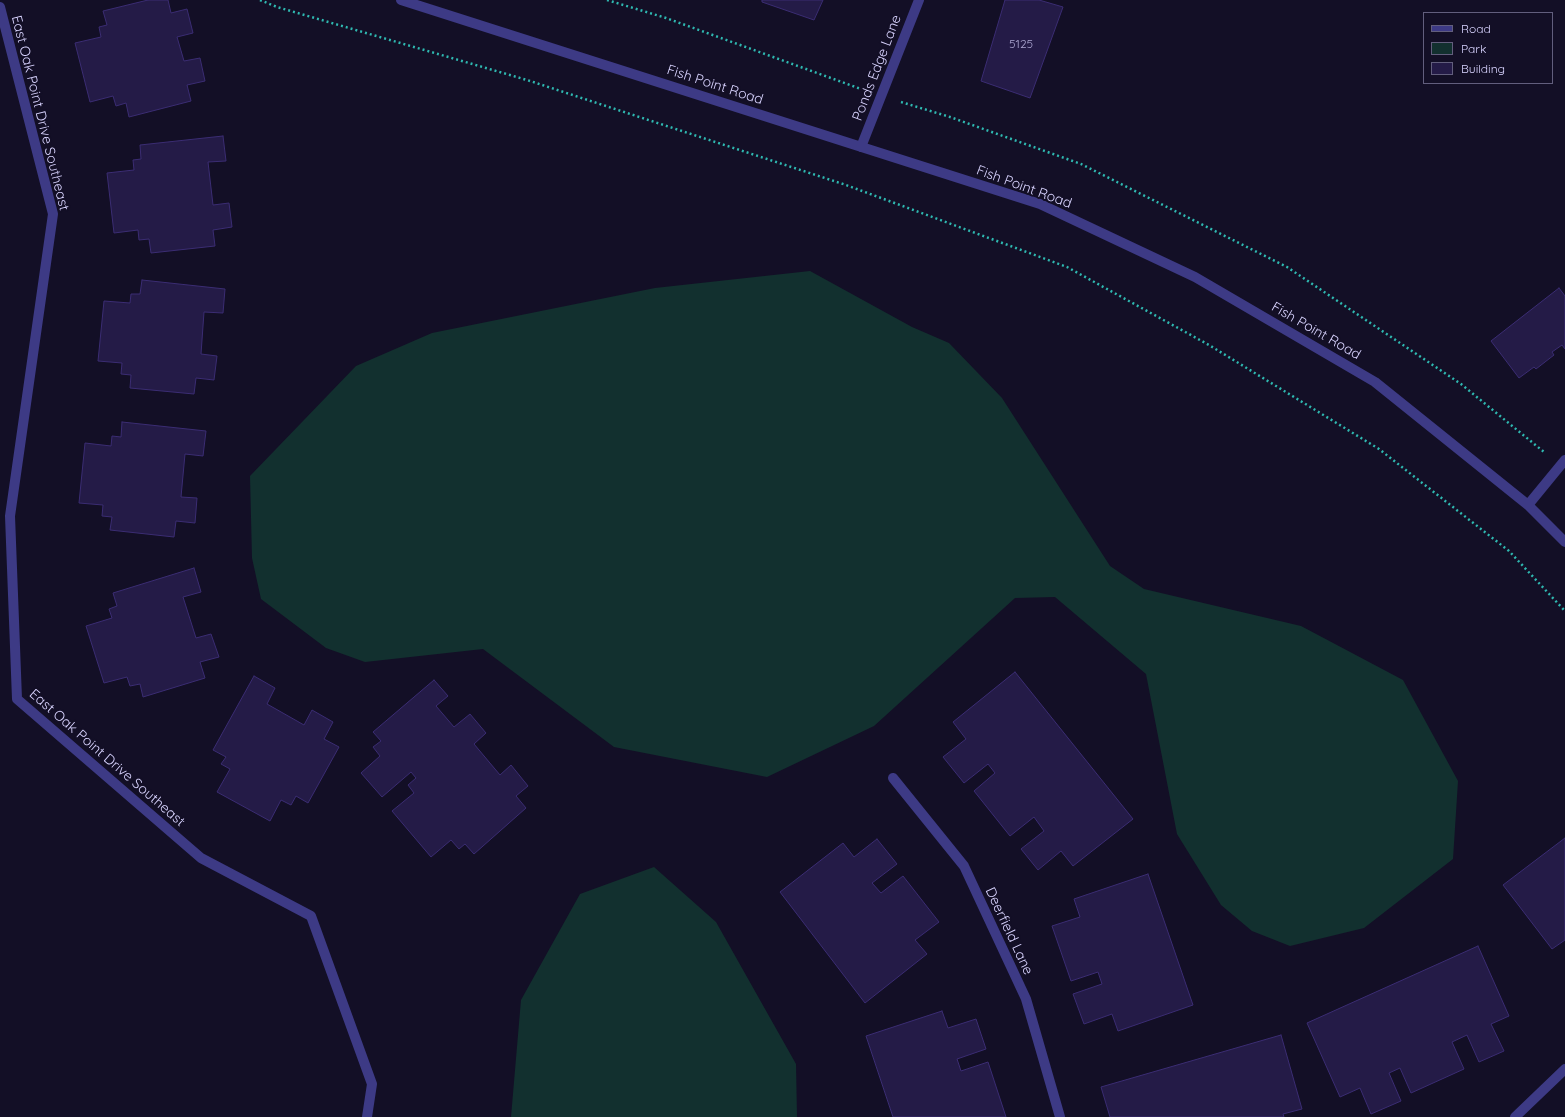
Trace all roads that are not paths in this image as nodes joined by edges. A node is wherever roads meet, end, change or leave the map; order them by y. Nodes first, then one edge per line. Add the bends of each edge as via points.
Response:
1 (401, 0) edge
2 (919, 0) edge
3 (0, 7) edge
4 (861, 146) junction
5 (1562, 463) edge
6 (1528, 505) junction
7 (1565, 542) edge
8 (893, 778) dead end
9 (1565, 1069) edge
10 (367, 1117) edge
11 (1060, 1117) edge
12 (1515, 1117) edge

1 - 4 street, Fish Point Road
2 - 4 street, Ponds Edge Lane
3 - 10 street, East Oak Point Drive Southeast via 53,214 10,516 17,699 201,858 311,916 372,1084
4 - 6 street, Fish Point Road via 1040,204 1195,277 1375,382
5 - 6 street
6 - 7 street, Fish Point Road
8 - 11 street, Deerfield Lane via 964,866 1026,999
9 - 12 street

